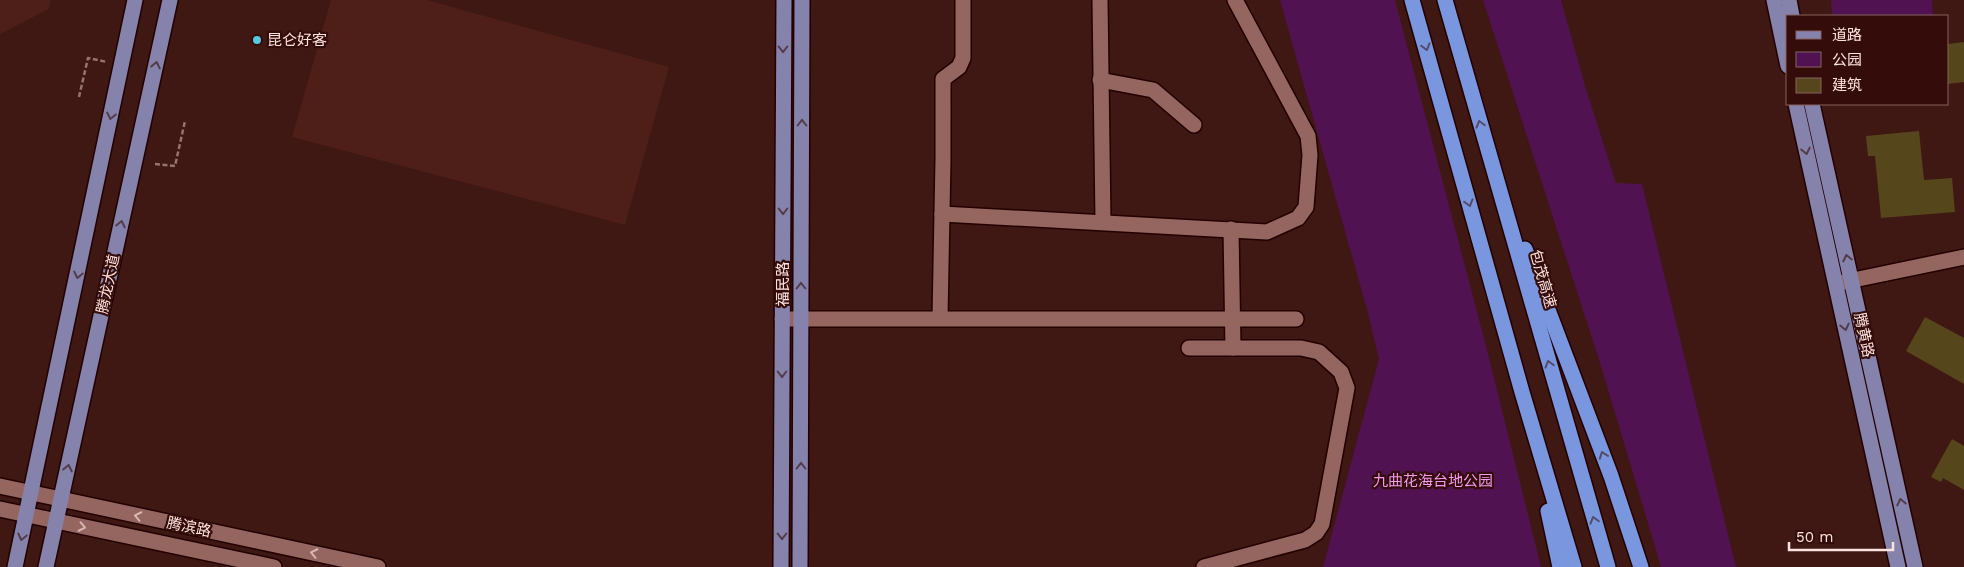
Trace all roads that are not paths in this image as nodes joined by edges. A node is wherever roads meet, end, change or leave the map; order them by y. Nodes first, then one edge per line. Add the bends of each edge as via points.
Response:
1 (136, 0) edge
2 (170, 0) edge
3 (784, 0) edge
4 (802, 0) edge
5 (964, 0) edge
6 (1100, 0) edge
7 (1235, 0) edge
8 (1412, 0) edge
9 (1445, 0) edge
10 (1774, 0) edge
11 (1789, 0) edge
12 (1792, 15) edge
13 (1786, 57) edge
14 (1100, 80) junction
15 (1796, 105) edge
16 (1812, 105) edge
17 (1194, 125) dead end
18 (1488, 149) junction
19 (942, 214) junction
20 (1103, 222) junction
21 (1232, 229) junction
22 (1964, 258) edge
23 (1852, 281) junction
24 (1835, 284) junction
25 (940, 318) junction
26 (782, 319) junction
27 (801, 320) junction
28 (1232, 320) junction
29 (1296, 320) dead end
30 (1189, 348) dead end
31 (1233, 348) junction
32 (1522, 392) junction
33 (0, 486) edge
34 (32, 492) junction
35 (61, 499) junction
36 (0, 509) edge
37 (27, 515) junction
38 (56, 521) junction
39 (16, 567) edge
40 (46, 567) edge
41 (274, 567) edge
42 (378, 567) edge
43 (782, 567) edge
44 (800, 567) edge
45 (1204, 567) edge
46 (1560, 567) edge
47 (1574, 567) edge
48 (1608, 567) edge
49 (1641, 567) edge
50 (1898, 567) edge
51 (1915, 567) edge

1 -> 34 main road, 腾龙大道
35 -> 2 main road, 腾龙大道
3 -> 26 main road, 福民路
27 -> 4 main road, 福民路
5 - 19 street via 964,58 959,68 943,79
6 - 14 street
7 - 21 street via 1308,136 1310,155 1306,207 1298,218 1267,232
8 -> 32 highway
18 -> 9 highway, 包茂高速
10 - 13 main road
11 - 12 main road
14 - 17 street via 1153,90
14 - 20 street
15 -> 24 main road, 腾黄路
23 -> 16 main road, 腾黄路
48 -> 18 highway, 包茂高速
49 -> 18 highway via 1582,398
19 - 20 street
19 - 25 street
20 - 21 street
21 - 28 street
22 - 23 street
23 - 24 street
51 -> 23 main road, 腾黄路
24 -> 50 main road, 腾黄路
25 - 27 street
25 - 28 street
26 - 27 street
26 -> 43 main road, 福民路
44 -> 27 main road, 福民路
28 - 29 street
28 - 31 street
30 - 31 street
31 - 45 street via 1301,348 1319,352 1341,372 1347,388 1322,524 1316,533 1305,540
32 - 46 highway
32 - 47 highway
33 - 34 street, 腾滨路
34 - 35 street, 腾滨路
34 - 37 main road, 腾龙大道
35 - 38 main road, 腾龙大道
42 -> 35 street, 腾滨路
36 - 37 street, 腾滨路
37 - 38 street, 腾滨路
37 -> 39 main road, 腾龙大道
38 - 40 main road, 腾龙大道
38 -> 41 street, 腾滨路

